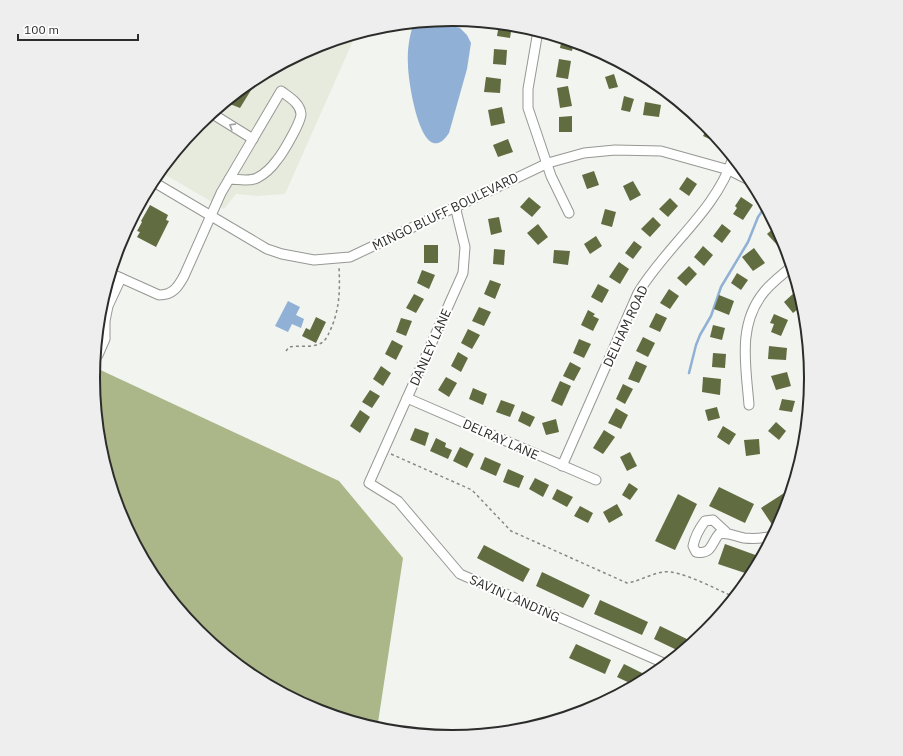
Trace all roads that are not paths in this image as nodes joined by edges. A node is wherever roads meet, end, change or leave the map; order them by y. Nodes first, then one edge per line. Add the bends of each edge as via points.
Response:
1 (537, 37) edge
2 (216, 116) edge
3 (253, 139) junction
4 (548, 163) junction
5 (731, 164) edge
6 (729, 170) junction
7 (739, 175) edge
8 (229, 179) junction
9 (158, 184) edge
10 (455, 206) junction
11 (569, 213) dead end
12 (211, 216) junction
13 (787, 271) edge
14 (115, 275) edge
15 (121, 278) junction
16 (101, 348) edge
17 (407, 398) junction
18 (749, 405) dead end
19 (562, 466) junction
20 (596, 480) dead end
21 (369, 483) joint
22 (726, 532) dead end
23 (765, 537) edge
24 (660, 661) edge

1 - 4 street via 527,99 534,127
3 -> 2 street
3 - 8 street
3 - 8 street via 281,91 292,99 301,114 278,159 255,179
4 - 6 street, MINGO BLUFF BOULEVARD via 584,153 615,150 661,151
4 - 10 street, MINGO BLUFF BOULEVARD
4 - 11 street via 551,176
5 - 6 street, DELHAM ROAD
6 - 7 street, MINGO BLUFF BOULEVARD
6 - 19 street, DELHAM ROAD via 712,201 648,276 638,293
8 - 12 street
9 - 12 street, MINGO BLUFF BOULEVARD
10 - 12 street, MINGO BLUFF BOULEVARD via 350,257 314,260 267,249
10 - 17 street, DANLEY LANE via 465,247 463,273
12 - 15 street via 184,276 171,293 159,295
13 - 18 street via 763,293 748,320 745,352
14 - 15 street
15 - 16 street via 108,306 105,339
17 - 19 street, DELRAY LANE
17 - 21 street, DANLEY LANE
19 - 20 street, DELRAY LANE
21 - 24 street, SAVIN LANDING via 398,501 460,574
22 - 23 street via 743,538

